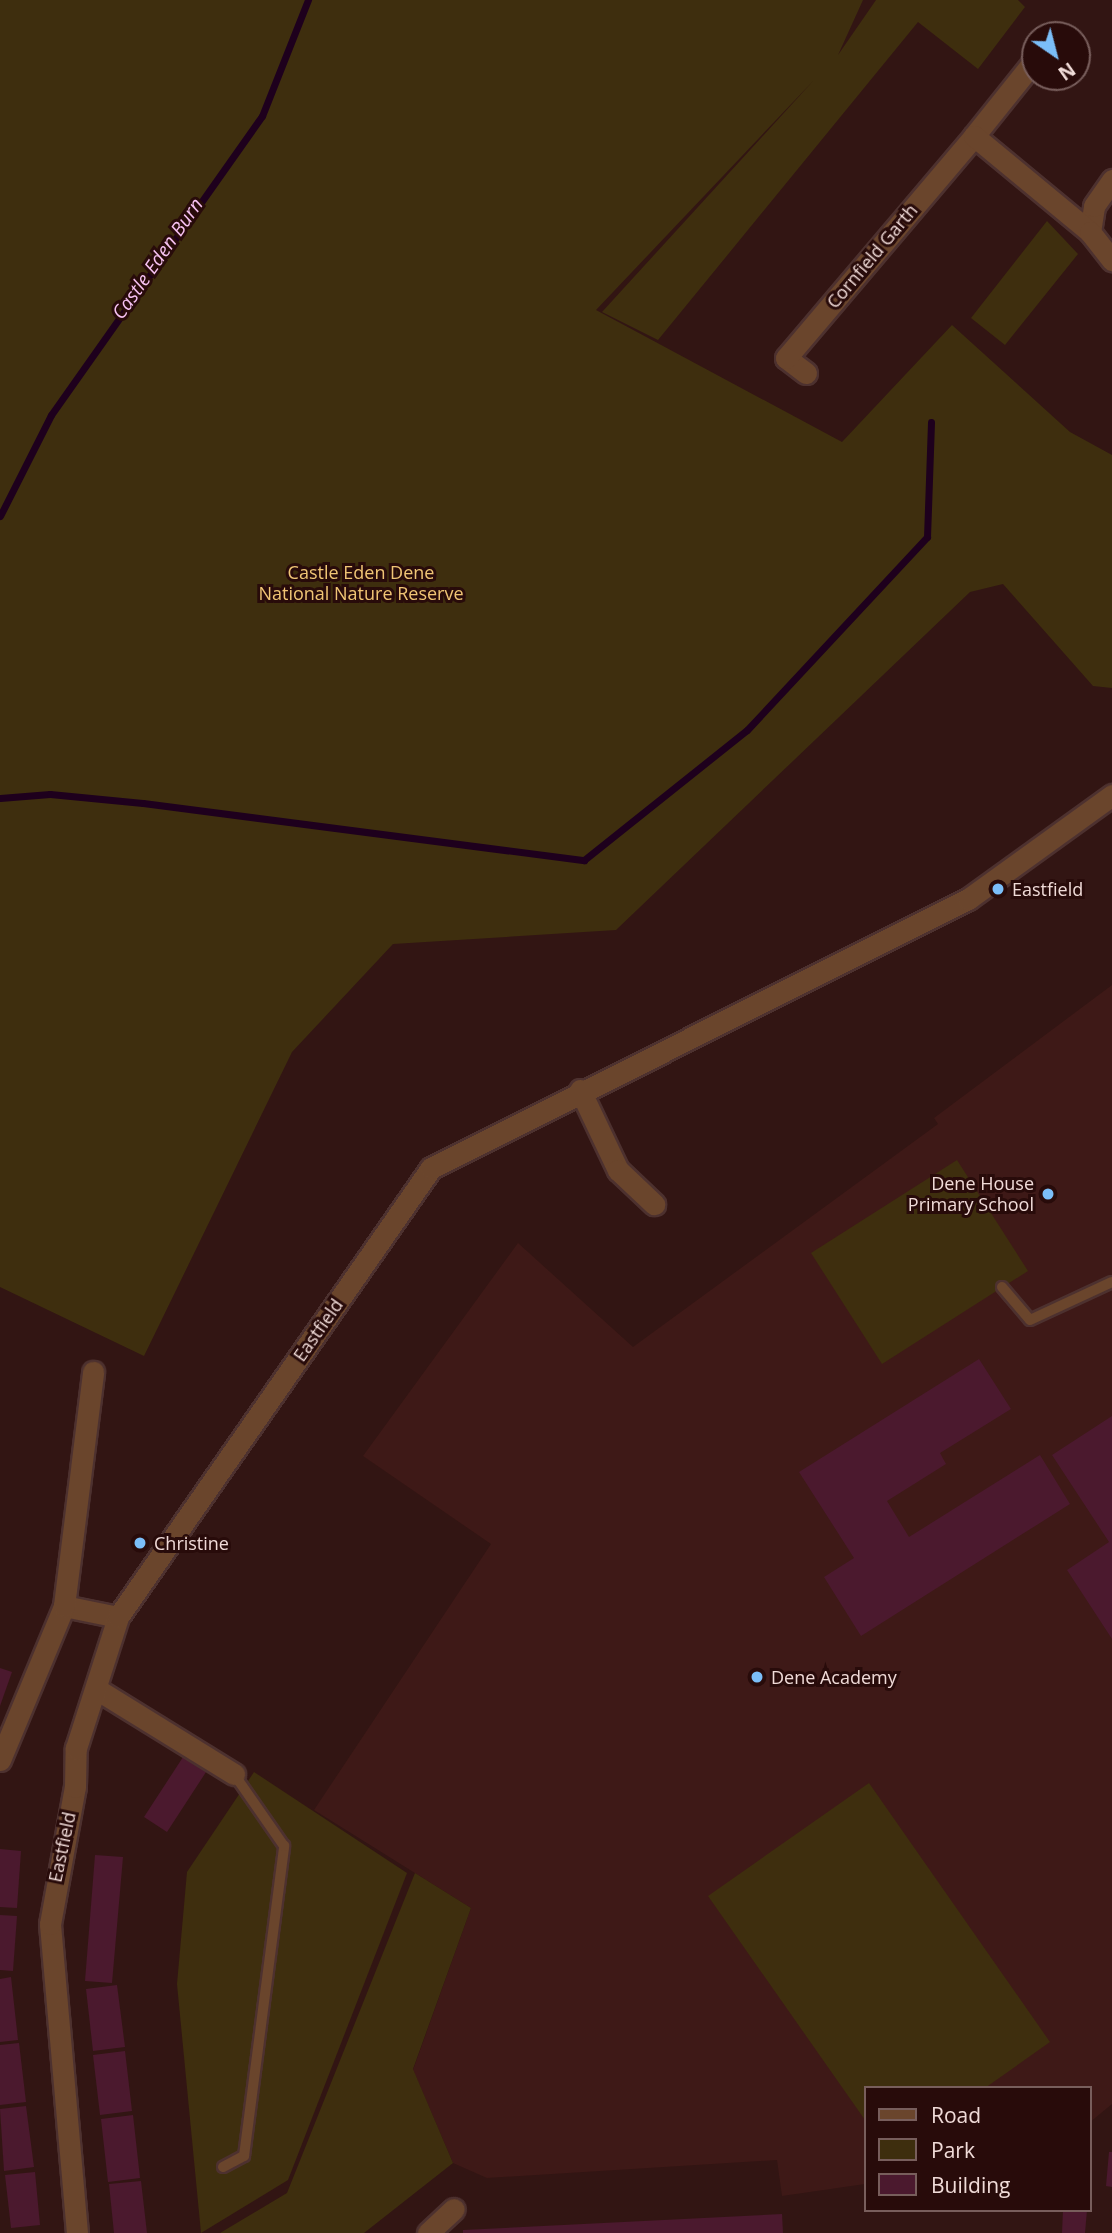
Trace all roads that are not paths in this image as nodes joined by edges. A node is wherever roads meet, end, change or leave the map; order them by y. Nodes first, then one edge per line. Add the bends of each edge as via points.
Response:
1 (1021, 77) edge
2 (974, 136) junction
3 (1112, 180) edge
4 (1090, 232) junction
5 (1112, 260) edge
6 (806, 373) dead end
7 (1112, 794) edge
8 (580, 1090) junction
9 (653, 1204) dead end
10 (1112, 1282) edge
11 (1002, 1287) dead end
12 (93, 1372) dead end
13 (64, 1606) junction
14 (118, 1618) junction
15 (98, 1690) junction
16 (0, 1760) edge
17 (234, 1774) joint
18 (223, 2167) dead end
19 (454, 2209) dead end
20 (77, 2233) edge
21 (428, 2233) edge

1 - 2 street, Cornfield Garth
2 - 4 street
2 - 6 street, Cornfield Garth via 786,358
3 - 4 street via 1094,206
4 - 5 street
7 - 8 street, Eastfield via 968,899 858,959
8 - 9 street via 618,1170
8 - 14 street, Eastfield via 431,1168
10 - 11 lane via 1030,1320
12 - 13 street
13 - 14 street
13 - 16 street
14 - 15 street, Eastfield
15 - 17 street
15 - 20 street, Eastfield via 76,1748 75,1787 50,1924
17 - 18 lane via 284,1846 244,2156
19 - 21 street

